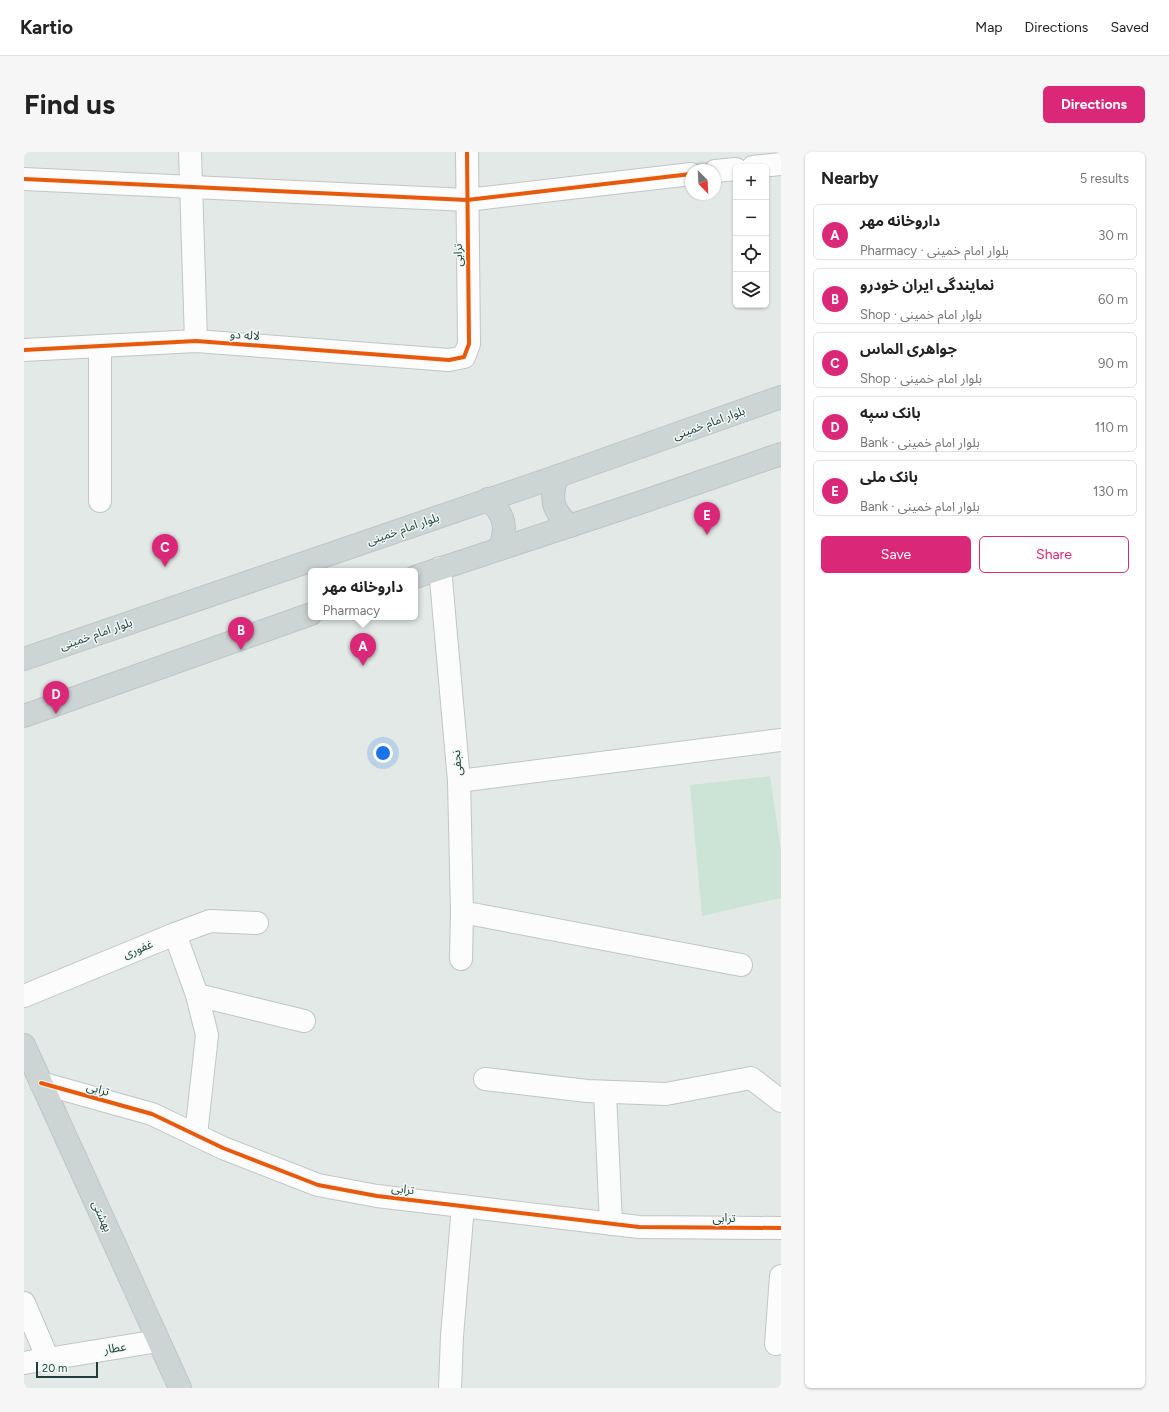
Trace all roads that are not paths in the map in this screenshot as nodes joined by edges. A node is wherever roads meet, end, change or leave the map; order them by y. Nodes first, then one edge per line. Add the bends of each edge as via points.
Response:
1 (190, 152) edge
2 (467, 152) edge
3 (781, 164) edge
4 (769, 165) edge
5 (733, 169) edge
6 (721, 170) edge
7 (685, 175) edge
8 (24, 179) edge
9 (191, 186) junction
10 (467, 200) junction
11 (196, 341) junction
12 (100, 346) junction
13 (24, 350) edge
14 (464, 357) joint
15 (781, 397) edge
16 (781, 454) edge
17 (558, 476) junction
18 (488, 500) junction
19 (100, 501) dead end
20 (570, 526) junction
21 (499, 549) junction
22 (440, 568) junction
23 (418, 576) edge
24 (308, 615) edge
25 (24, 659) edge
26 (24, 716) edge
27 (781, 740) edge
28 (459, 781) junction
29 (462, 912) junction
30 (257, 923) dead end
31 (175, 934) junction
32 (461, 959) dead end
33 (741, 966) dead end
34 (197, 995) junction
35 (24, 996) edge
36 (304, 1021) dead end
37 (24, 1045) edge
38 (485, 1079) dead end
39 (41, 1083) junction
40 (605, 1092) junction
41 (781, 1101) edge
42 (196, 1135) junction
43 (463, 1206) junction
44 (611, 1224) junction
45 (781, 1228) edge
46 (781, 1276) edge
47 (24, 1303) edge
48 (158, 1341) junction
49 (776, 1344) dead end
50 (48, 1359) junction
51 (24, 1363) edge
52 (180, 1388) edge
53 (450, 1388) edge

1 - 9 street
2 - 10 street, ترابی
3 - 4 street
5 - 6 street
7 - 10 street
8 - 9 street
9 - 10 street
9 - 11 street
10 - 14 street, ترابی via 469,344
11 - 12 street, لاله دو
11 - 14 street, لاله دو via 449,360
12 - 13 street, لاله دو
12 - 19 street
15 - 17 main road, بلوار امام خمینی
16 - 20 main road
17 - 18 main road, بلوار امام خمینی
17 - 20 main road via 554,486 555,509
18 - 21 main road via 497,507 504,522 504,538
18 - 25 main road, بلوار امام خمینی
20 - 21 main road
21 - 22 main road
22 - 23 main road
22 - 28 street, نجفی
24 - 26 main road
27 - 28 street
28 - 29 street, نجفی
29 - 32 street, نجفی
29 - 33 street
30 - 31 street, غفوری via 210,921
31 - 34 street
31 - 35 street, غفوری
34 - 36 street
34 - 42 street via 207,1035
37 - 39 main road, بهشتی
38 - 40 street
39 - 42 street, ترابی via 152,1114
39 - 48 main road, بهشتی
40 - 41 street via 666,1094 751,1078
40 - 44 street
42 - 43 street, ترابی via 318,1185 377,1196
43 - 44 street, ترابی
43 - 53 street
44 - 45 street, ترابی via 639,1227
46 - 49 street
47 - 50 street
48 - 50 street, عطار
48 - 52 main road, بهشتی
50 - 51 street, عطار

